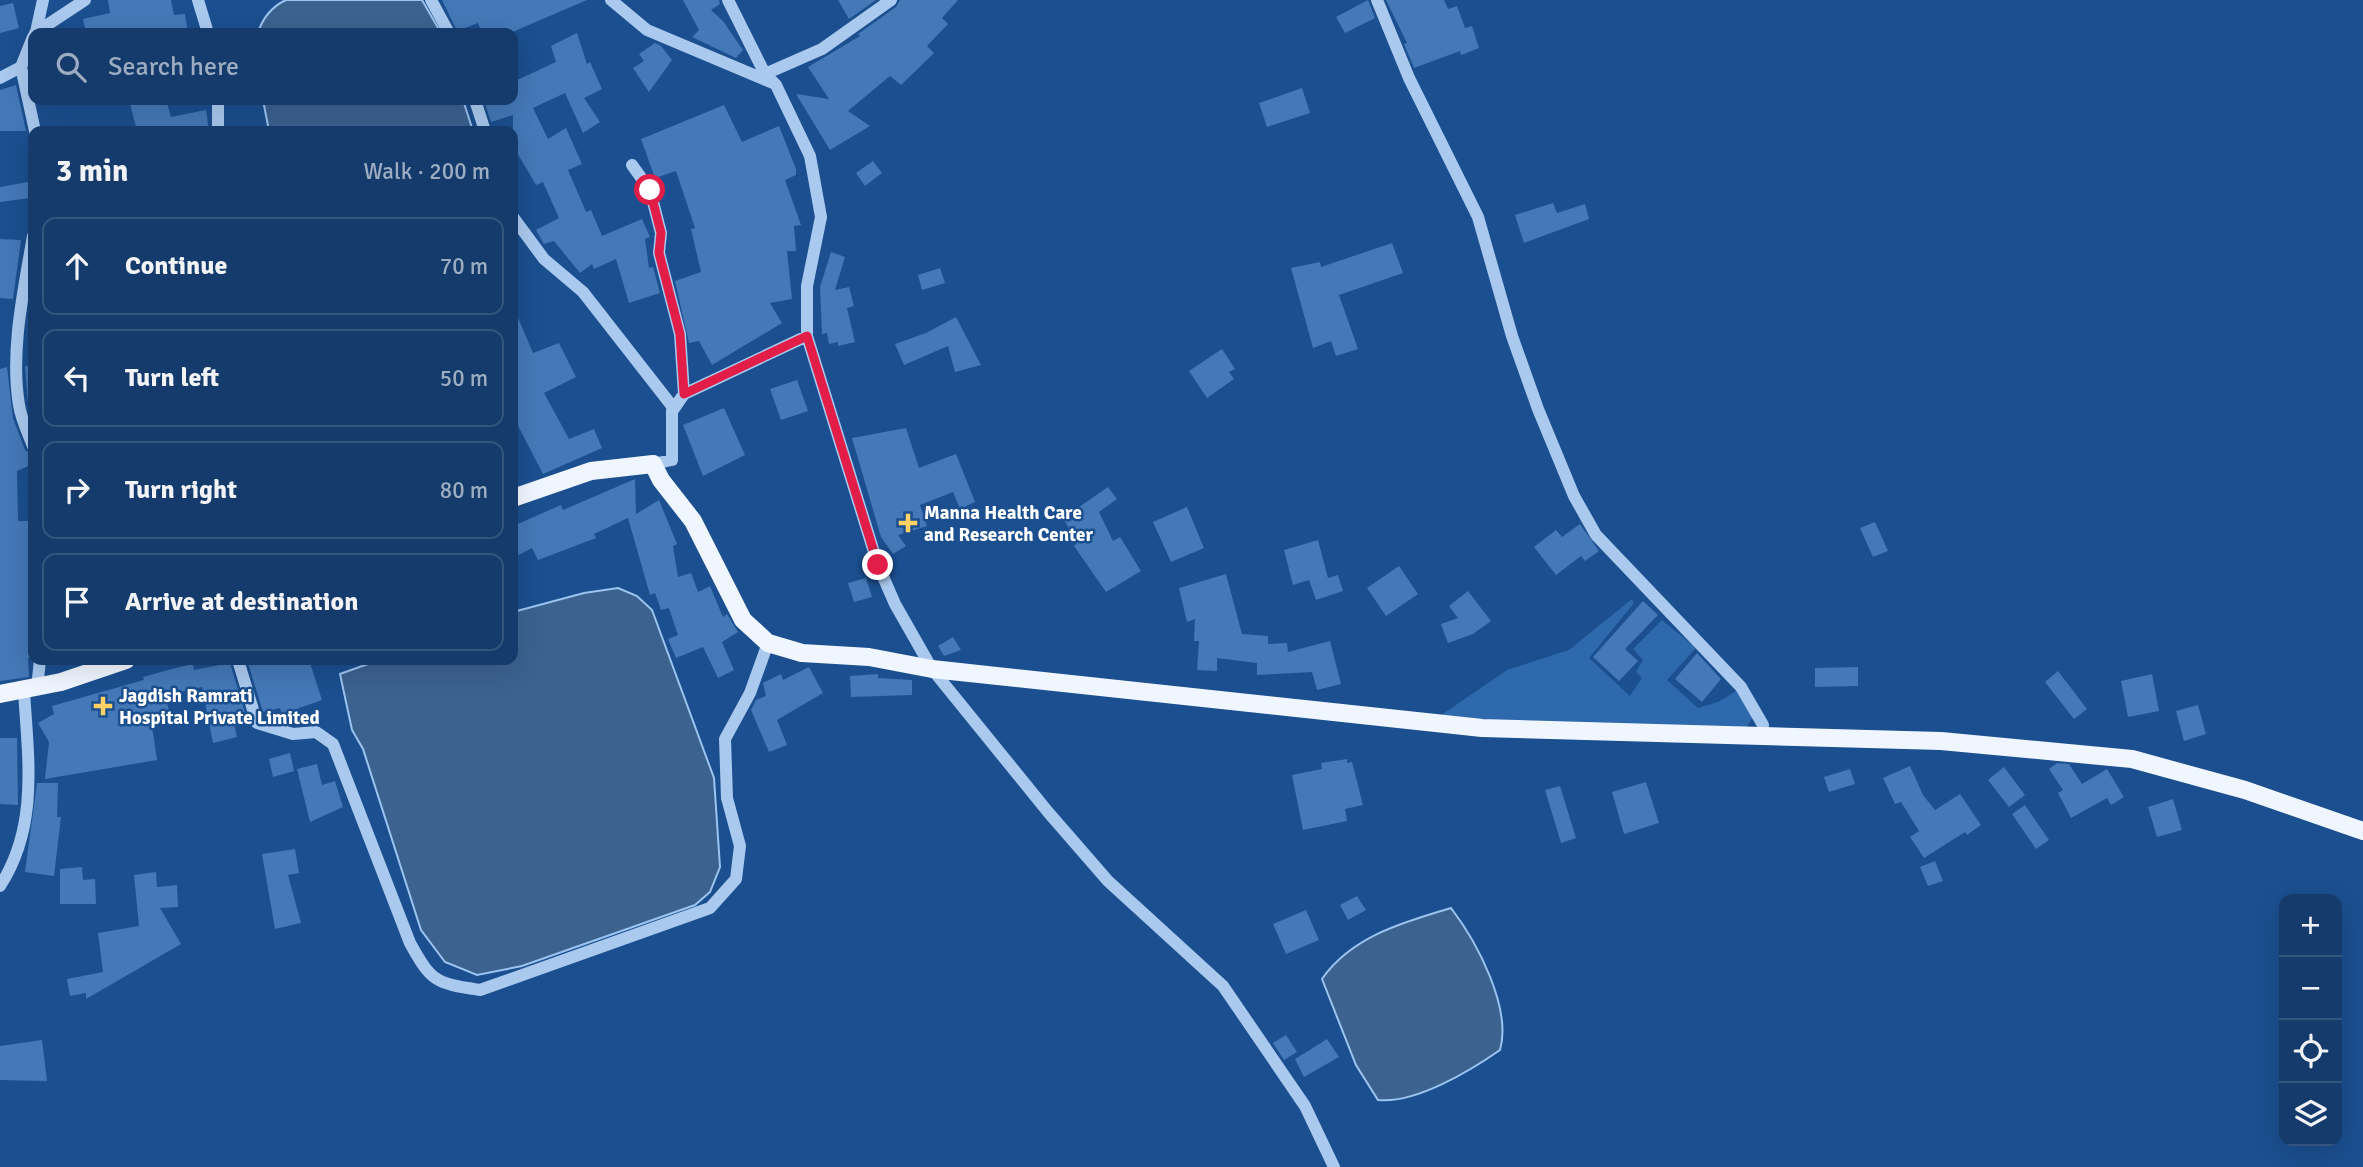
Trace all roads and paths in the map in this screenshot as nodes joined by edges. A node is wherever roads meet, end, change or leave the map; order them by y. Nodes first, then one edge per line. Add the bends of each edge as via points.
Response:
1 (43, 0) edge
2 (85, 0) edge
3 (198, 0) edge
4 (431, 0) edge
5 (611, 0) edge
6 (728, 0) edge
7 (891, 0) edge
8 (1377, 0) edge
9 (36, 28) edge
10 (44, 28) edge
11 (206, 28) edge
12 (446, 28) edge
13 (28, 50) edge
14 (21, 67) junction
15 (765, 74) junction
16 (0, 78) edge
17 (776, 85) junction
18 (28, 99) edge
19 (29, 105) edge
20 (218, 105) edge
21 (477, 105) edge
22 (34, 126) edge
23 (218, 126) edge
24 (483, 126) edge
25 (632, 164) dead end
26 (518, 224) edge
27 (28, 264) edge
28 (807, 336) junction
29 (684, 394) junction
30 (673, 410) junction
31 (28, 431) edge
32 (653, 464) junction
33 (518, 496) edge
34 (768, 643) junction
35 (38, 665) edge
36 (110, 665) edge
37 (240, 665) edge
38 (932, 669) junction
39 (30, 690) junction
40 (0, 694) edge
41 (1762, 736) junction
42 (2363, 831) edge
43 (0, 886) edge
44 (1334, 1167) edge

1 - 9 street
2 - 10 street
3 - 11 street
4 - 12 street
5 - 17 street via 647,30
6 - 15 street
7 - 15 street via 822,49
8 - 41 street via 1409,78 1478,217 1512,336 1585,518 1741,687 1763,725
13 - 14 street
14 - 16 street
14 - 18 street
15 - 17 street
17 - 28 street via 810,156 818,198 819,237 805,309
19 - 22 street
20 - 23 street
21 - 24 street
25 - 29 street via 650,190 661,233 659,253 680,334
26 - 30 street via 544,260 583,292
27 - 31 street via 18,355 19,405
28 - 29 street
28 - 38 street via 878,565
29 - 30 street
30 - 32 street via 672,460
32 - 33 main road via 592,471
32 - 34 main road via 693,521 743,620
34 - 37 street via 750,692 725,738 727,798 740,846 736,880 710,908 480,990 445,985 426,973 410,943 333,744 316,732 293,734 257,723
34 - 38 main road via 802,653 869,657
35 - 39 street
36 - 39 main road
38 - 41 main road via 1482,728
38 - 44 street via 1108,881 1223,986 1305,1106
39 - 40 main road
39 - 43 street via 30,797 13,866
41 - 42 main road via 1941,741 2132,759 2245,790

